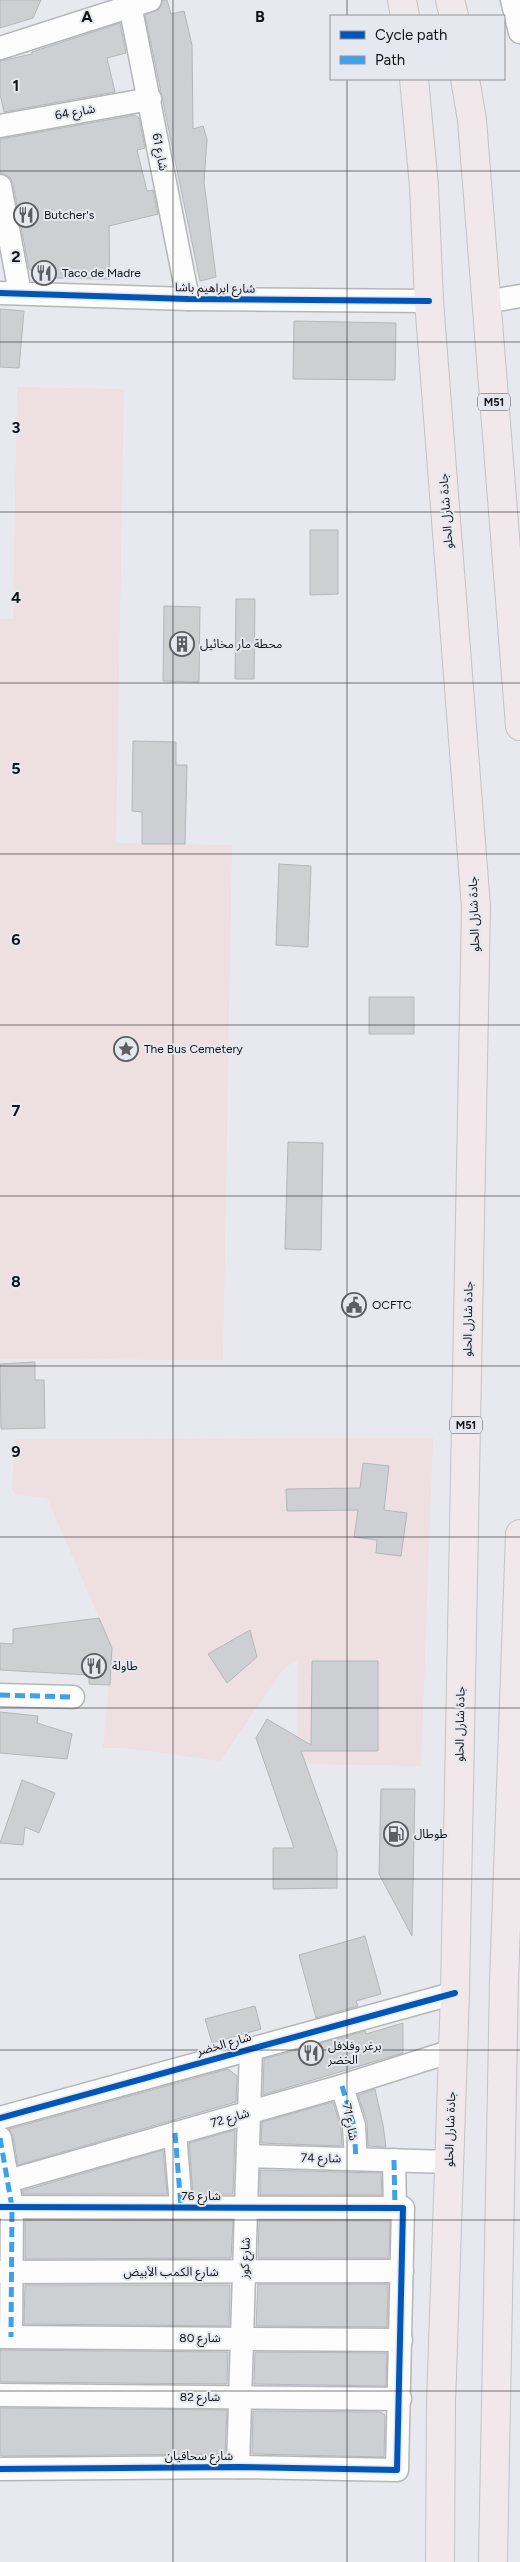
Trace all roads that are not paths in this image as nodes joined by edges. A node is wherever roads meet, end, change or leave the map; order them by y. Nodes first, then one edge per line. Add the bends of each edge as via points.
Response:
1 (402, 0) edge
2 (450, 0) edge
3 (512, 0) edge
4 (140, 3) edge
5 (405, 15) edge
6 (454, 15) edge
7 (520, 32) edge
8 (0, 48) edge
9 (414, 80) edge
10 (465, 80) edge
11 (150, 99) junction
12 (0, 126) edge
13 (0, 186) edge
14 (10, 293) edge
15 (520, 296) edge
16 (188, 299) junction
17 (430, 301) junction
18 (486, 302) junction
19 (520, 726) edge
20 (520, 1534) edge
21 (0, 1695) edge
22 (73, 1697) dead end
23 (512, 1981) edge
24 (455, 1993) junction
25 (251, 2048) junction
26 (452, 2051) junction
27 (342, 2086) junction
28 (249, 2112) junction
29 (0, 2118) edge
30 (175, 2133) junction
31 (0, 2138) edge
32 (248, 2156) junction
33 (356, 2159) junction
34 (394, 2160) junction
35 (449, 2162) junction
36 (8, 2181) junction
37 (6, 2207) edge
38 (181, 2207) junction
39 (246, 2208) junction
40 (399, 2208) junction
41 (402, 2271) junction
42 (5, 2272) edge
43 (244, 2272) junction
44 (6, 2337) edge
45 (242, 2338) junction
46 (401, 2340) junction
47 (0, 2395) edge
48 (242, 2397) junction
49 (400, 2399) junction
50 (238, 2467) junction
51 (0, 2469) edge
52 (495, 2490) junction
53 (438, 2558) edge
54 (493, 2562) edge
55 (511, 2562) edge

1 - 5 highway
2 - 6 highway
3 - 7 street
4 - 8 street
4 - 11 street, شارع 61
9 - 17 highway, جادة شارل الحلو / M51
10 - 18 highway, M51 via 472,120
11 - 12 street, شارع 64
11 - 16 street, شارع 61
13 - 14 street
14 - 16 street, شارع ابراهيم باشا
15 - 18 street
16 - 17 street, شارع ابراهيم باشا
17 - 24 highway, جادة شارل الحلو / M51 via 476,907
18 - 19 highway, M51
20 - 23 highway
21 - 22 street
23 - 52 highway
24 - 25 street, شارع الخضر
24 - 26 highway, جادة شارل الحلو / M51
25 - 28 street, شارع كوز
25 - 29 street, شارع الخضر
26 - 27 street, شارع 72
26 - 35 highway, جادة شارل الحلو / M51
27 - 28 street, شارع 72
27 - 33 street, شارع 71 via 354,2126
28 - 30 street, شارع 72
28 - 32 street, شارع كوز
30 - 36 street, شارع 72
30 - 38 street
31 - 36 street
32 - 33 street, شارع 74
32 - 39 street, شارع كوز
33 - 34 street, شارع 74
34 - 35 street, شارع 74
34 - 40 street
35 - 53 highway, جادة شارل الحلو / M51
36 - 37 street
37 - 38 street, شارع 76
37 - 42 street
38 - 39 street, شارع 76
39 - 40 street, شارع 76
39 - 43 street, شارع كوز
40 - 41 street
41 - 43 street, شارع الكمب الأبيض
41 - 46 street
42 - 43 street, شارع الكمب الأبيض
42 - 44 street
43 - 45 street, شارع كوز
44 - 45 street, شارع 80
45 - 46 street, شارع 80
45 - 48 street, شارع كوز
46 - 49 street
47 - 48 street, شارع 82
48 - 49 street, شارع 82
48 - 50 street, شارع كوز
49 - 50 street, شارع سحاقيان via 397,2470
50 - 51 street, شارع سحاقيان
52 - 54 highway
52 - 55 highway

